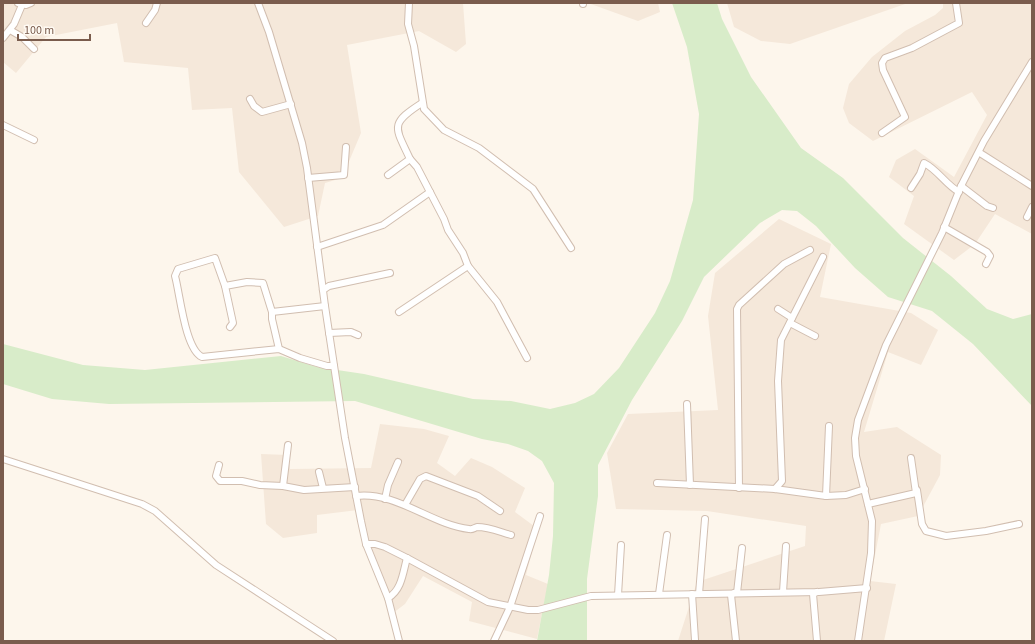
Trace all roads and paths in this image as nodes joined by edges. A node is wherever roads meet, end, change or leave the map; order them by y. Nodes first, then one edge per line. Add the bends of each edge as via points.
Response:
1 (31, 3) edge
2 (157, 3) edge
3 (258, 3) edge
4 (408, 3) edge
5 (956, 3) edge
6 (20, 4) edge
7 (146, 23) dead end
8 (10, 30) junction
9 (3, 38) edge
10 (34, 50) dead end
11 (1032, 62) edge
12 (250, 99) dead end
13 (422, 103) junction
14 (291, 104) junction
15 (3, 126) edge
16 (882, 133) dead end
17 (34, 140) dead end
18 (346, 147) dead end
19 (980, 153) junction
20 (410, 159) junction
21 (388, 175) dead end
22 (308, 178) junction
23 (1032, 186) edge
24 (911, 188) dead end
25 (960, 189) junction
26 (430, 192) junction
27 (1032, 206) edge
28 (993, 208) dead end
29 (1027, 217) dead end
30 (944, 227) junction
31 (317, 247) junction
32 (571, 248) dead end
33 (810, 250) dead end
34 (823, 257) dead end
35 (986, 264) dead end
36 (468, 266) junction
37 (390, 273) dead end
38 (225, 286) junction
39 (323, 290) junction
40 (325, 306) junction
41 (778, 309) dead end
42 (272, 312) junction
43 (399, 312) dead end
44 (791, 321) junction
45 (230, 327) dead end
46 (329, 334) junction
47 (358, 335) dead end
48 (814, 336) dead end
49 (280, 349) junction
50 (527, 358) dead end
51 (334, 366) junction
52 (687, 404) dead end
53 (829, 426) dead end
54 (288, 445) dead end
55 (911, 458) dead end
56 (3, 459) edge
57 (398, 462) dead end
58 (219, 465) dead end
59 (320, 472) dead end
60 (657, 483) dead end
61 (690, 484) junction
62 (283, 486) junction
63 (355, 487) junction
64 (323, 488) junction
65 (739, 488) junction
66 (775, 489) junction
67 (866, 489) junction
68 (917, 490) junction
69 (356, 496) junction
70 (826, 496) junction
71 (385, 499) junction
72 (868, 504) junction
73 (406, 505) junction
74 (500, 511) dead end
75 (540, 516) dead end
76 (704, 519) dead end
77 (1018, 524) dead end
78 (510, 535) dead end
79 (666, 535) dead end
80 (366, 544) junction
81 (621, 545) dead end
82 (786, 546) dead end
83 (742, 548) dead end
84 (407, 558) junction
85 (867, 588) junction
86 (783, 592) junction
87 (818, 592) junction
88 (736, 593) junction
89 (660, 594) junction
90 (692, 594) junction
91 (699, 594) junction
92 (618, 595) junction
93 (388, 598) junction
94 (510, 607) junction
95 (695, 640) edge
96 (333, 641) edge
97 (399, 641) edge
98 (494, 641) edge
99 (736, 641) edge
100 (817, 641) edge
101 (858, 641) edge

1 - 6 street
2 - 7 street
3 - 14 street
4 - 13 street via 408,24 414,46
5 - 16 street via 959,23 912,48 885,58 882,63 905,117
6 - 8 street via 18,17
8 - 9 street
8 - 10 street via 22,37
11 - 19 street
12 - 14 street via 262,112
13 - 20 street via 407,112 397,126
13 - 32 street via 424,109 444,130 478,148 533,189
14 - 22 street
15 - 17 street
18 - 22 street via 344,175
19 - 23 street
19 - 25 street
20 - 21 street
20 - 26 street
22 - 31 street
24 - 25 street via 924,163 932,167 945,181
25 - 28 street
25 - 30 street
26 - 31 street via 383,225
26 - 36 street
27 - 29 street
30 - 35 street via 987,252 990,256
30 - 67 street via 886,345 858,420 856,456
31 - 39 street
33 - 65 street via 784,264 737,309
34 - 44 street
36 - 43 street
36 - 50 street via 497,302
37 - 39 street via 328,286
38 - 42 street via 247,282 263,283
38 - 45 street via 233,323
38 - 49 street via 215,258 176,272 185,321 197,354 202,357
39 - 40 street
40 - 42 street
40 - 46 street
41 - 44 street
42 - 49 street
44 - 48 street
44 - 66 street via 779,347 782,481
46 - 47 street via 351,332
46 - 51 street
49 - 51 street via 300,358
51 - 63 street
52 - 61 street
53 - 70 street
54 - 62 street
55 - 68 street
56 - 96 street via 99,489 149,508 216,565
57 - 71 street
58 - 62 street via 216,476 220,481
59 - 64 street
60 - 61 street
61 - 65 street
62 - 64 street via 304,490
63 - 64 street
63 - 69 street
65 - 66 street
66 - 70 street
67 - 70 street via 846,495
67 - 72 street
68 - 72 street via 914,495
68 - 77 street via 922,524 926,531 946,536
69 - 71 street via 366,495
69 - 80 street
71 - 73 street
72 - 85 street via 872,521 872,553
73 - 74 street via 420,479 426,476 478,496
73 - 78 street via 468,530 478,527
75 - 94 street
76 - 91 street
79 - 89 street
80 - 84 street via 385,547
80 - 93 street
81 - 92 street
82 - 86 street
83 - 88 street
84 - 93 street via 399,587
84 - 94 street via 488,602
85 - 87 street
85 - 101 street
86 - 87 street
86 - 88 street
87 - 100 street via 813,594
88 - 91 street
88 - 99 street via 731,595
89 - 90 street
89 - 92 street
90 - 91 street
90 - 95 street
92 - 94 street via 591,596 538,610
93 - 97 street
94 - 98 street

